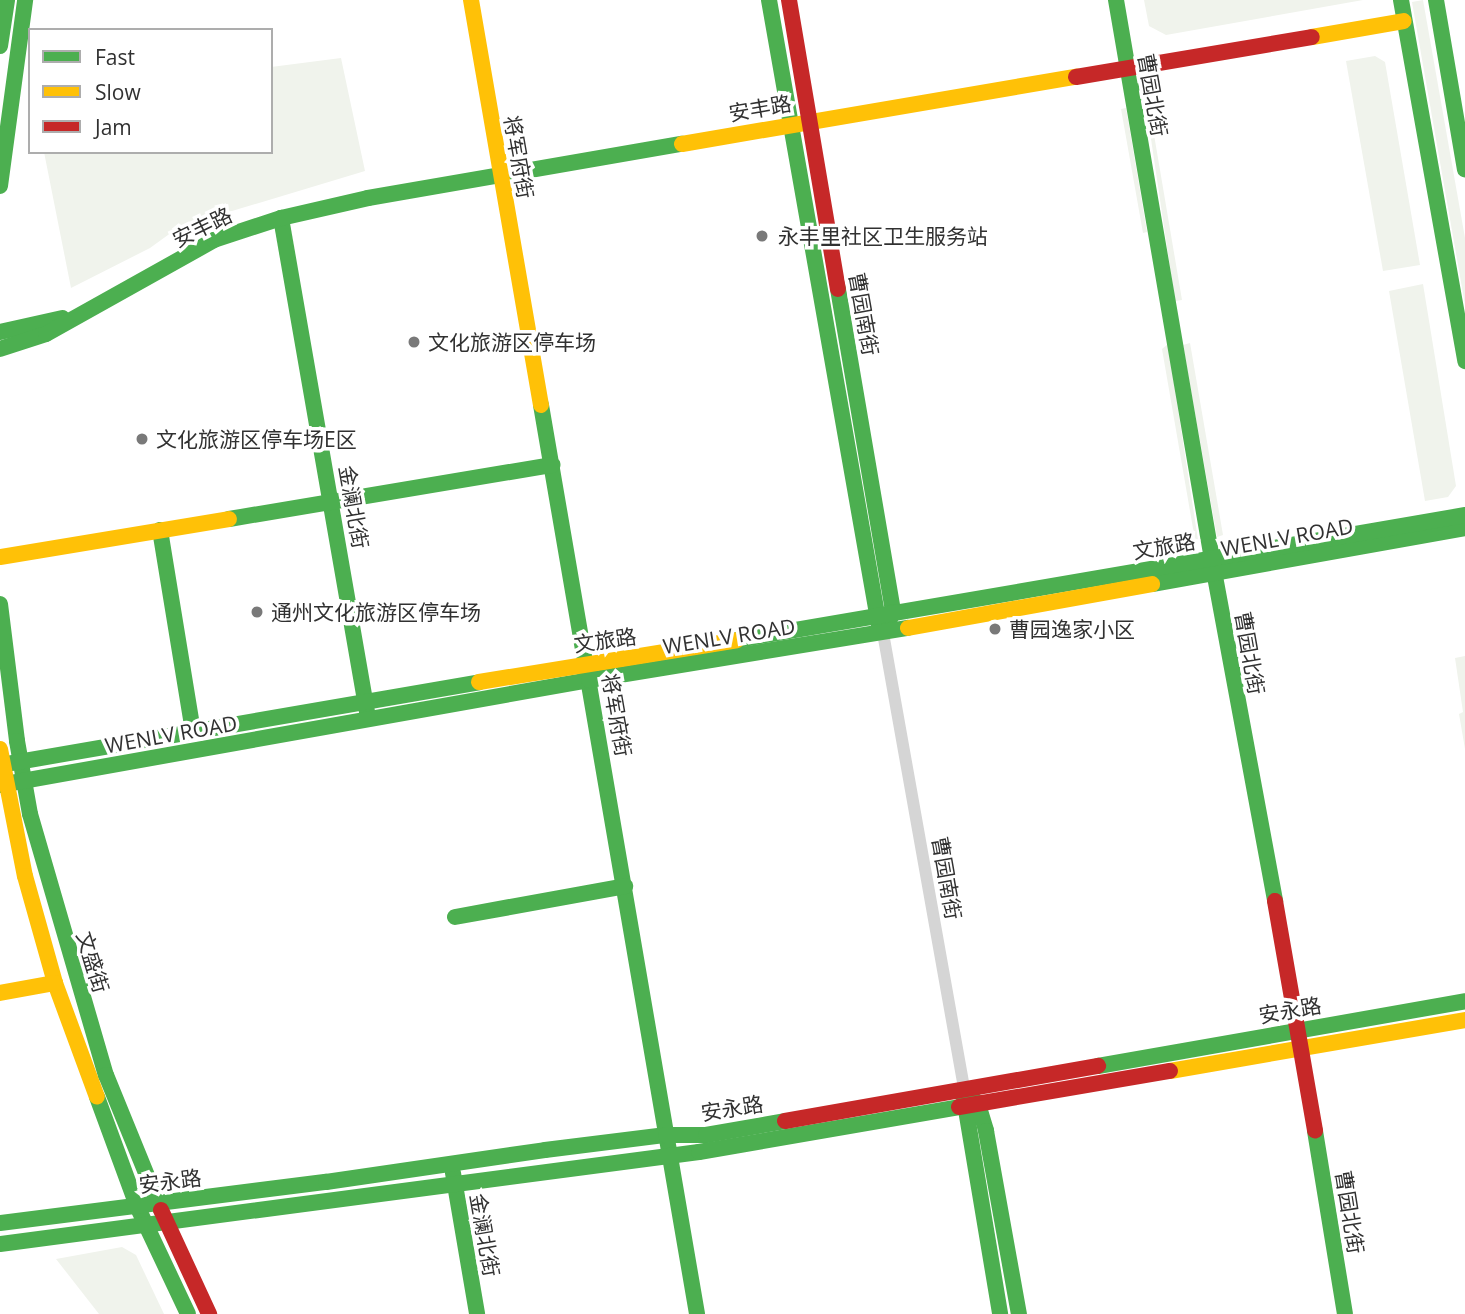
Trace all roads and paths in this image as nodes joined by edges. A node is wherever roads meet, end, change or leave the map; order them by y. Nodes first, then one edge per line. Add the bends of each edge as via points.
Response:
1 (7, 0) edge
2 (25, 0) edge
3 (471, 0) edge
4 (769, 0) edge
5 (789, 0) edge
6 (1116, 0) edge
7 (1401, 0) edge
8 (1436, 0) edge
9 (1404, 21) junction
10 (0, 46) edge
11 (1126, 67) junction
12 (810, 121) junction
13 (790, 124) junction
14 (1465, 170) edge
15 (501, 175) junction
16 (0, 186) edge
17 (281, 218) junction
18 (138, 285) junction
19 (0, 332) edge
20 (0, 349) edge
21 (1465, 361) edge
22 (553, 465) junction
23 (331, 500) junction
24 (1465, 515) edge
25 (1465, 528) edge
26 (159, 530) junction
27 (0, 557) edge
28 (1213, 565) junction
29 (0, 604) edge
30 (893, 612) junction
31 (876, 615) junction
32 (883, 633) junction
33 (588, 673) junction
34 (365, 702) junction
35 (368, 721) junction
36 (193, 731) junction
37 (1, 759) edge
38 (22, 761) junction
39 (25, 780) junction
40 (3, 784) edge
41 (625, 886) junction
42 (455, 917) dead end
43 (55, 983) junction
44 (0, 993) edge
45 (1465, 1001) edge
46 (1465, 1020) edge
47 (1298, 1029) junction
48 (1301, 1048) junction
49 (964, 1088) junction
50 (971, 1105) junction
51 (666, 1135) junction
52 (670, 1154) junction
53 (451, 1164) junction
54 (454, 1184) junction
55 (157, 1204) junction
56 (137, 1206) junction
57 (165, 1221) junction
58 (0, 1223) edge
59 (146, 1224) junction
60 (0, 1244) edge
61 (188, 1314) edge
62 (209, 1314) edge
63 (477, 1314) edge
64 (697, 1314) edge
65 (1000, 1314) edge
66 (1018, 1314) edge
67 (1345, 1314) edge

1 - 10 main road
2 - 16 main road
3 - 15 main road, 将军府街
4 - 13 main road, 曹园南街
5 - 12 main road, 曹园南街
6 - 11 main road, 曹园北街
7 - 9 main road
8 - 14 main road
9 - 11 main road, 安丰路
9 - 21 main road
11 - 12 main road, 安丰路
11 - 28 main road, 曹园北街
12 - 13 main road, 安丰路
12 - 30 main road, 曹园南街
13 - 15 main road, 安丰路
13 - 31 main road, 曹园南街
15 - 17 main road, 安丰路
15 - 22 main road, 将军府街
17 - 18 main road, 安丰路 via 214,240
17 - 23 main road, 金澜北街
18 - 19 main road, 安丰路 via 75,315
18 - 20 main road, 安丰路 via 46,334
22 - 23 main road
22 - 33 main road, 将军府街
23 - 26 main road
23 - 34 main road, 金澜北街
24 - 28 main road, 文旅路
25 - 28 main road, WENLV ROAD
26 - 27 main road
26 - 36 main road
28 - 30 main road, 文旅路
28 - 32 main road, WENLV ROAD
28 - 47 main road, 曹园北街
29 - 38 main road, 文盛街
30 - 31 main road, 文旅路
30 - 32 main road
31 - 32 main road, 曹园南街
31 - 33 main road, 文旅路
32 - 33 main road, WENLV ROAD
32 - 49 street, 曹园南街
33 - 34 main road, 文旅路 via 556,667
33 - 35 main road, WENLV ROAD
33 - 41 main road, 将军府街
34 - 35 main road, 金澜北街
34 - 36 main road, 文旅路
35 - 39 main road, WENLV ROAD
36 - 38 main road, 文旅路
37 - 38 main road, 文旅路
37 - 40 main road, 文盛街
38 - 39 main road, 文盛街
39 - 40 main road, WENLV ROAD
39 - 55 main road, 文盛街 via 44,869 77,983 106,1075
40 - 43 main road, 文盛街
41 - 42 main road
41 - 51 main road, 将军府街
43 - 44 main road
43 - 56 main road, 文盛街
45 - 47 main road, 安永路
46 - 48 main road, 安永路
47 - 48 main road, 曹园北街
47 - 49 main road, 安永路
48 - 50 main road, 安永路
48 - 67 main road, 曹园北街
49 - 50 main road, 曹园南街
49 - 51 main road, 安永路 via 706,1135
50 - 52 main road, 安永路
50 - 65 main road, 曹园南街
50 - 66 main road, 曹园南街 via 986,1131
51 - 52 main road, 将军府街
51 - 53 main road, 安永路
52 - 54 main road, 安永路
52 - 64 main road, 将军府街
53 - 54 main road, 金澜北街
53 - 55 main road, 安永路
54 - 57 main road, 安永路
54 - 63 main road, 金澜北街
55 - 56 main road, 安永路
55 - 57 main road, 文盛街
56 - 58 main road, 安永路
56 - 59 main road, 文盛街
57 - 59 main road, 安永路
57 - 62 main road, 文盛街
59 - 60 main road, 安永路
59 - 61 main road, 文盛街

